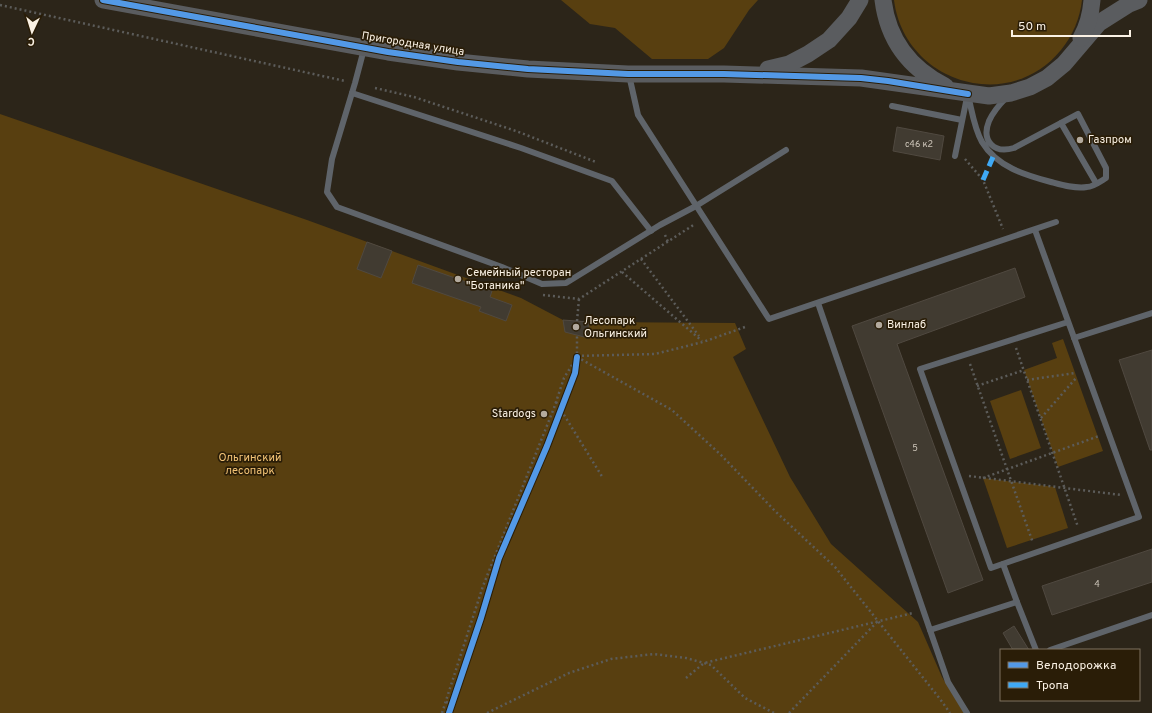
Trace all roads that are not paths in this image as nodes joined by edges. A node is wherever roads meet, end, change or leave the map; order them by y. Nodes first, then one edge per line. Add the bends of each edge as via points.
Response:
1 (103, 0) edge
2 (860, 0) edge
3 (884, 0) edge
4 (1092, 0) edge
5 (1139, 0) edge
6 (364, 47) junction
7 (1076, 49) junction
8 (628, 74) junction
9 (724, 74) junction
10 (352, 93) junction
11 (1011, 93) junction
12 (968, 94) junction
13 (892, 106) dead end
14 (962, 120) junction
15 (1062, 123) junction
16 (786, 150) dead end
17 (954, 156) dead end
18 (1096, 183) junction
19 (696, 206) junction
20 (1056, 222) dead end
21 (1035, 230) junction
22 (651, 231) junction
23 (818, 304) junction
24 (1152, 313) edge
25 (1068, 322) junction
26 (1074, 338) junction
27 (1003, 564) junction
28 (1017, 602) junction
29 (1152, 615) edge
30 (930, 630) junction
31 (1036, 649) edge
32 (1053, 649) edge
33 (967, 713) edge

1 - 6 street, Пригородная улица
2 - 9 street via 849,18 829,40 808,54 789,64
3 - 12 street via 891,32 900,49 915,66 931,79
4 - 7 street via 1085,30
5 - 7 street via 1099,23
6 - 8 street, Пригородная улица via 458,62
6 - 10 lane
7 - 11 street via 1064,64 1047,78
8 - 9 street, Пригородная улица
8 - 19 lane via 638,115
9 - 12 street via 888,80
10 - 22 lane via 521,148 612,182
10 - 22 lane via 332,159 327,192 337,207 542,284 566,283
11 - 12 street via 989,96
11 - 15 lane via 993,113 988,125 987,138 995,148 1014,148
12 - 14 lane
12 - 18 lane via 975,125 982,142 993,157 1027,175 1059,184 1088,187
13 - 14 lane
14 - 17 lane
15 - 18 lane
15 - 18 lane via 1078,114 1106,168 1106,178
16 - 19 lane
19 - 22 lane
19 - 23 lane via 769,319
20 - 21 lane
21 - 23 lane
21 - 25 lane
23 - 30 lane
24 - 26 lane
25 - 26 lane
25 - 27 lane via 920,369 991,568
26 - 27 lane via 1139,517
27 - 28 lane
28 - 30 lane
28 - 31 lane
29 - 32 lane
30 - 33 lane via 948,682

